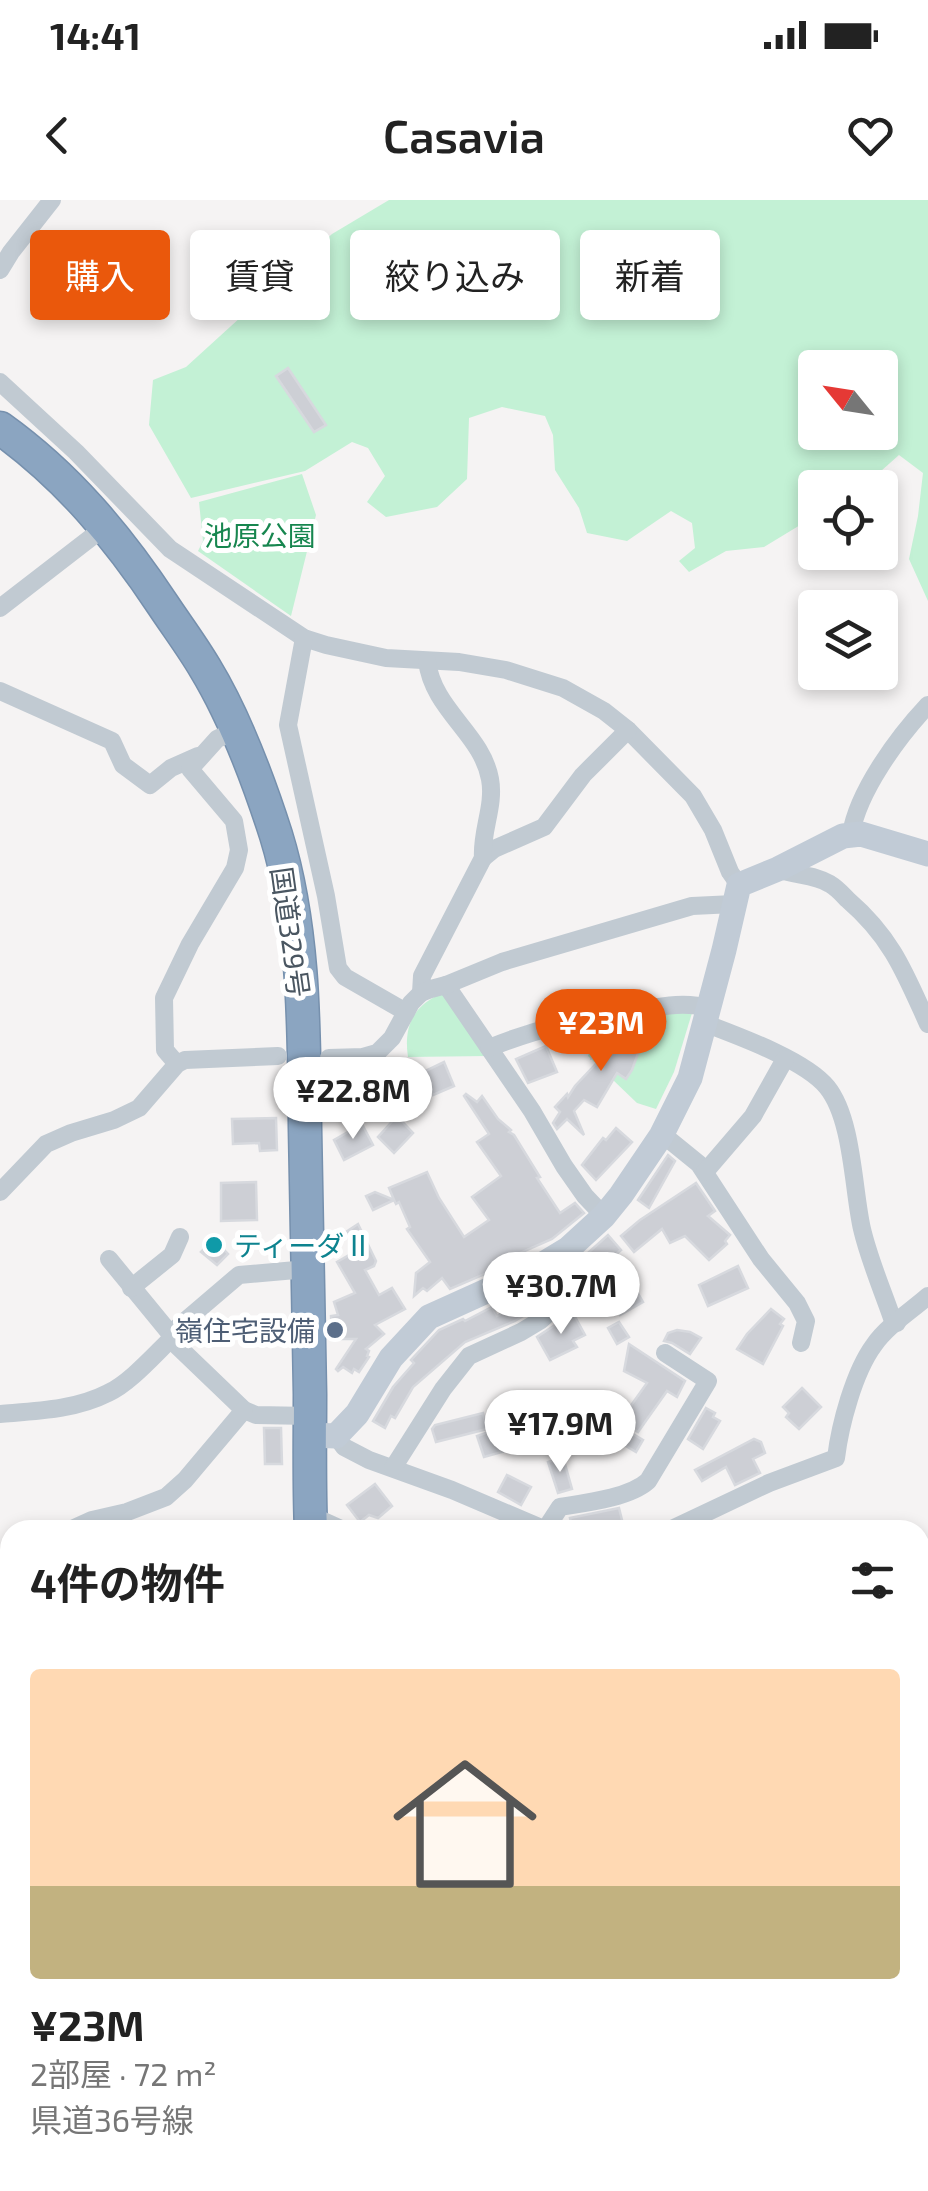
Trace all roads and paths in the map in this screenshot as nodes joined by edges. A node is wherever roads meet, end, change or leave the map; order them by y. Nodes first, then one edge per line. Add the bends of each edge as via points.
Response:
1 (52, 200) edge
2 (0, 270) edge
3 (0, 382) edge
4 (0, 428) edge
5 (68, 464) junction
6 (106, 526) junction
7 (0, 608) edge
8 (304, 638) junction
9 (427, 661) junction
10 (0, 691) edge
11 (928, 705) edge
12 (236, 730) junction
13 (628, 730) junction
14 (201, 755) junction
15 (851, 834) junction
16 (928, 854) edge
17 (483, 858) junction
18 (778, 869) junction
19 (736, 894) junction
20 (446, 985) junction
21 (420, 993) junction
22 (406, 1012) junction
23 (706, 1016) junction
24 (928, 1024) edge
25 (489, 1048) junction
26 (278, 1056) dead end
27 (329, 1058) dead end
28 (785, 1059) junction
29 (178, 1064) junction
30 (661, 1136) junction
31 (705, 1172) junction
32 (0, 1192) edge
33 (604, 1216) junction
34 (180, 1237) dead end
35 (109, 1259) dead end
36 (307, 1269) junction
37 (534, 1269) junction
38 (131, 1288) junction
39 (928, 1296) edge
40 (896, 1323) junction
41 (172, 1338) junction
42 (801, 1343) dead end
43 (665, 1352) dead end
44 (244, 1410) junction
45 (0, 1414) edge
46 (318, 1429) junction
47 (393, 1468) junction
48 (92, 1520) edge
49 (311, 1520) edge
50 (522, 1520) edge
51 (552, 1520) edge
52 (691, 1520) edge

1 - 2 street
3 - 5 street
4 - 5 highway, 国道329号
5 - 6 highway, 国道329号 via 84,500
5 - 8 street via 170,549
6 - 7 street
6 - 12 highway, 国道329号 via 206,668
8 - 9 street
8 - 22 street via 288,726 338,968
9 - 13 street via 506,670 563,688
9 - 17 street via 429,681 482,754 490,778
10 - 14 street via 112,741 123,765 150,785
11 - 15 street via 890,749
12 - 14 street
12 - 36 highway, 国道329号 via 276,837 297,942
13 - 17 street via 544,827
13 - 19 street via 692,796 713,830
14 - 29 street via 190,769 234,821 239,850 164,998 165,1050
15 - 16 main road
15 - 18 main road
17 - 21 street via 422,976
18 - 19 main road
18 - 24 street via 831,884 874,924
19 - 20 street via 502,962
19 - 23 main road
20 - 21 street
20 - 25 street
21 - 22 street
22 - 27 street via 377,1053
23 - 25 street via 693,1004 669,1005 598,1016
23 - 28 street
23 - 30 main road via 690,1078
25 - 33 street
26 - 29 street
28 - 31 street via 753,1116
28 - 40 street via 819,1078 837,1105 862,1229
29 - 32 street via 139,1108 46,1144
30 - 31 street
30 - 33 main road
31 - 42 street via 761,1259 798,1302 806,1321
33 - 37 main road
34 - 38 street via 172,1255
35 - 38 street
36 - 41 street via 239,1275
36 - 46 highway, 国道329号
37 - 46 main road via 429,1318 391,1358 357,1414
37 - 47 street via 568,1296 521,1332 469,1356
38 - 41 street
39 - 40 street
40 - 52 street via 874,1344 854,1387 836,1458
41 - 44 street
41 - 45 street via 111,1392 45,1411
43 - 51 street via 708,1382 648,1481 560,1507
44 - 46 street
44 - 48 street via 166,1497
46 - 47 street
46 - 49 highway, 国道329号
47 - 50 street

